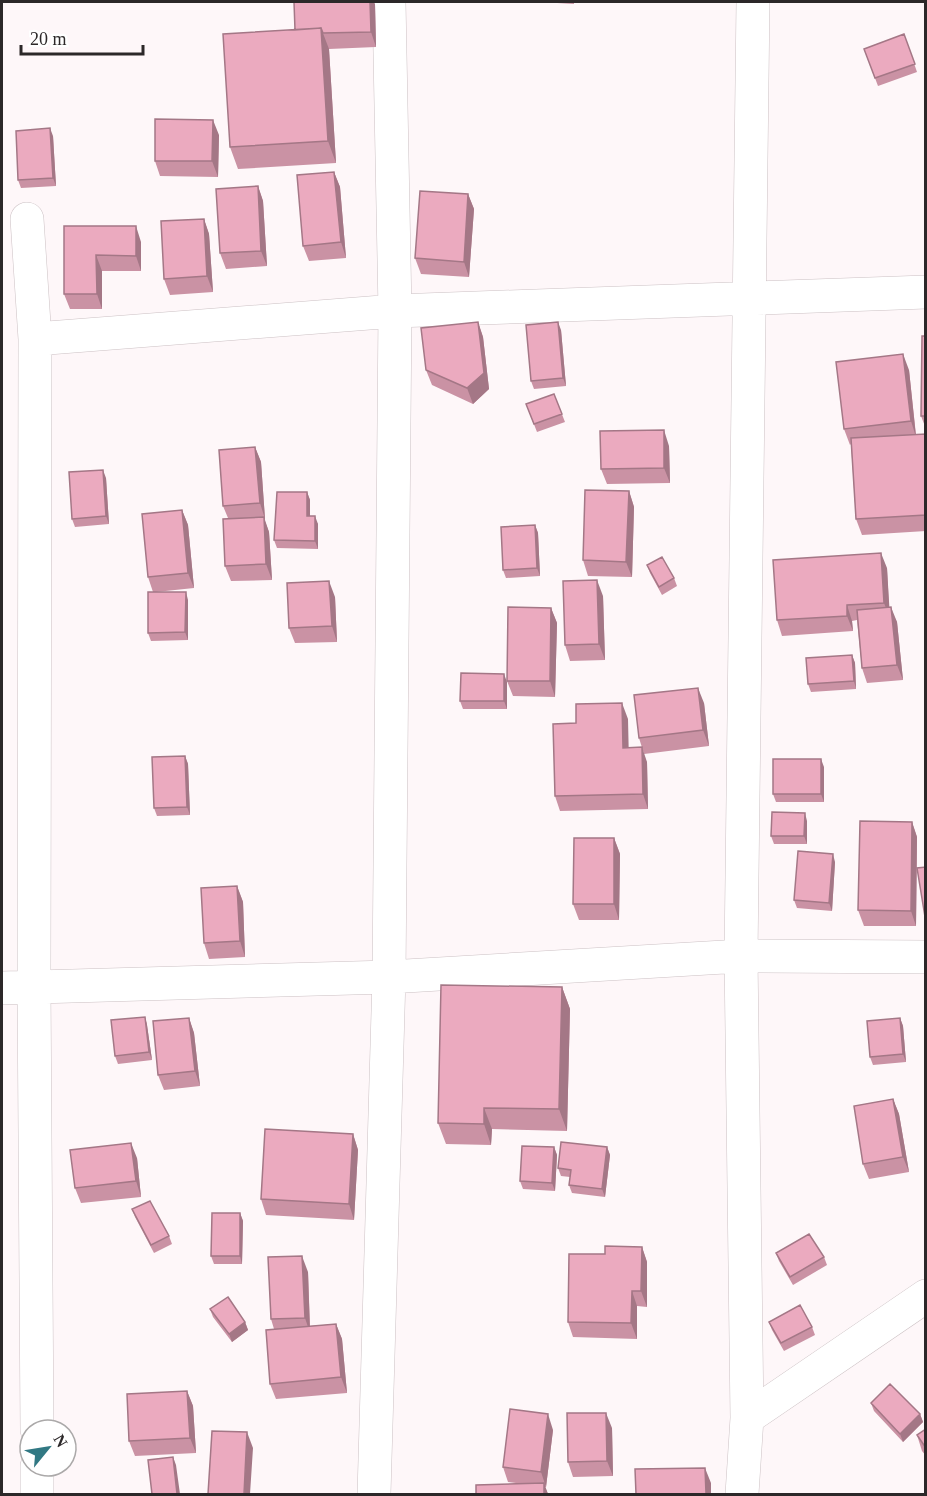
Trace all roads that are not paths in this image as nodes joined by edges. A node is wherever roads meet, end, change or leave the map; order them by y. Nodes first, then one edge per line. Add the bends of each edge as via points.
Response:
1 (389, 2) edge
2 (753, 2) edge
3 (27, 219) dead end
4 (926, 292) edge
5 (750, 296) junction
6 (395, 311) junction
7 (35, 339) junction
8 (741, 956) junction
9 (926, 957) edge
10 (389, 977) junction
11 (33, 986) junction
12 (2, 988) edge
13 (926, 1296) edge
14 (37, 1418) edge
15 (747, 1418) junction
16 (37, 1478) edge
17 (37, 1494) edge
18 (374, 1494) edge
19 (742, 1494) edge

1 - 6 street
2 - 5 street
3 - 7 street
4 - 5 street
5 - 6 street
5 - 8 street
6 - 7 street
6 - 10 street
7 - 11 street
8 - 9 street
8 - 10 street
8 - 15 street
10 - 11 street
10 - 18 street
11 - 12 street
11 - 14 street
13 - 15 street
15 - 19 street
16 - 17 street

